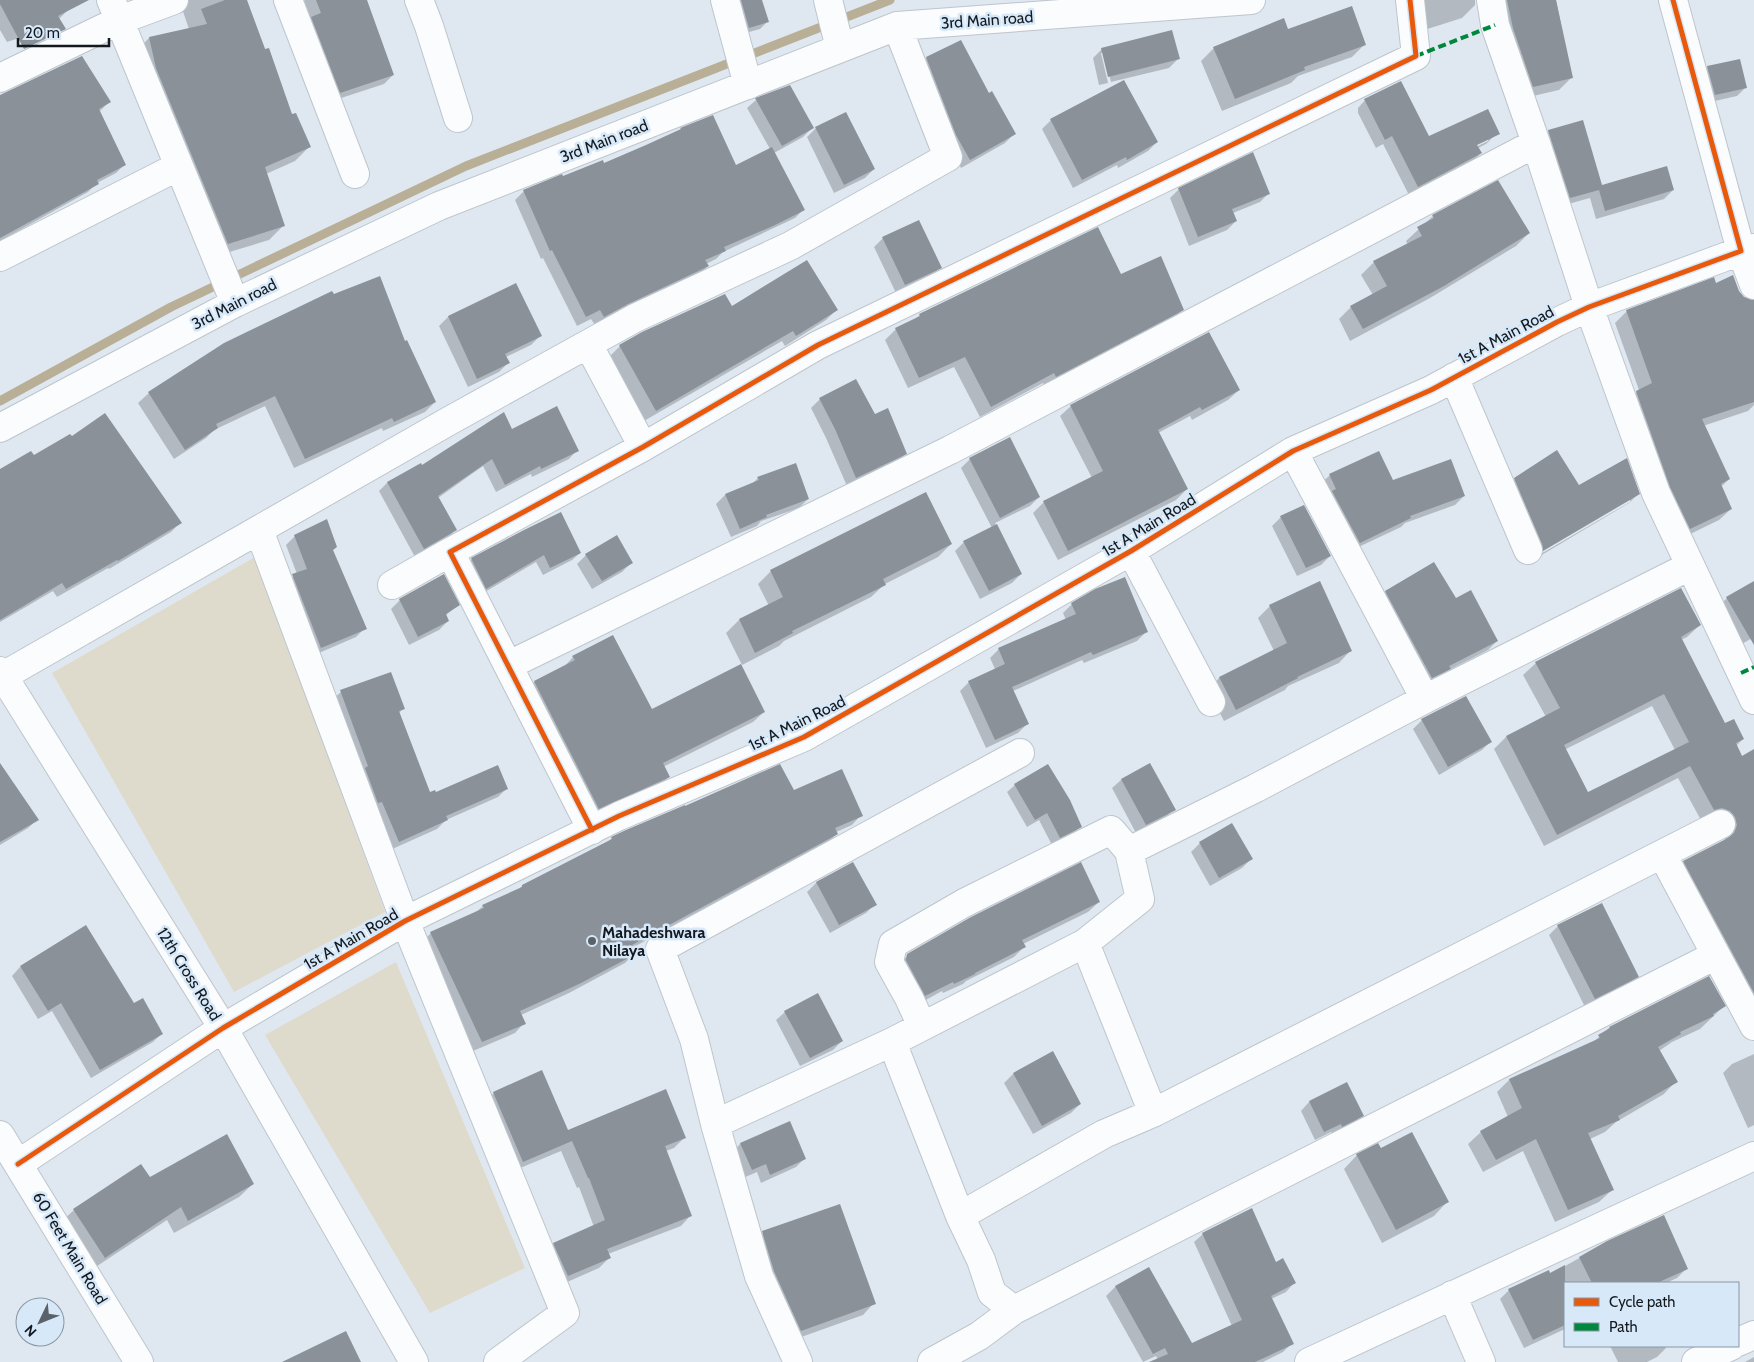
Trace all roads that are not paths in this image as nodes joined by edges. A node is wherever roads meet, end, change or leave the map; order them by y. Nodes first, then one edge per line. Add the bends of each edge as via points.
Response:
1 (174, 0) edge
2 (288, 0) edge
3 (419, 0) edge
4 (725, 0) edge
5 (828, 0) edge
6 (1251, 0) edge
7 (1410, 0) edge
8 (1491, 0) edge
9 (1673, 0) edge
10 (1070, 7) edge
11 (116, 10) edge
12 (897, 26) junction
13 (840, 48) junction
14 (0, 78) edge
15 (748, 85) junction
16 (458, 118) dead end
17 (1536, 143) junction
18 (179, 166) junction
19 (355, 174) dead end
20 (1748, 250) edge
21 (0, 257) edge
22 (1754, 285) edge
23 (233, 299) junction
24 (1589, 306) junction
25 (588, 344) junction
26 (1454, 377) junction
27 (0, 428) edge
28 (643, 447) junction
29 (1293, 451) junction
30 (258, 530) junction
31 (1528, 550) dead end
32 (1131, 551) junction
33 (450, 552) junction
34 (1690, 566) junction
35 (392, 585) dead end
36 (509, 665) junction
37 (1747, 670) edge
38 (2, 673) edge
39 (1425, 699) junction
40 (1754, 700) edge
41 (1210, 702) dead end
42 (1020, 753) dead end
43 (1721, 824) dead end
44 (592, 830) junction
45 (1129, 851) junction
46 (1662, 854) junction
47 (405, 921) junction
48 (1085, 943) junction
49 (1716, 955) junction
50 (922, 1026) junction
51 (1754, 1026) edge
52 (223, 1028) junction
53 (892, 1042) junction
54 (1153, 1113) junction
55 (715, 1124) junction
56 (0, 1135) edge
57 (1754, 1156) edge
58 (18, 1164) junction
59 (960, 1216) junction
60 (1452, 1296) junction
61 (1014, 1310) junction
62 (1754, 1335) edge
63 (1739, 1342) edge
64 (1729, 1347) edge
65 (139, 1362) edge
66 (414, 1362) edge
67 (498, 1362) edge
68 (798, 1362) edge
69 (932, 1362) edge
70 (1309, 1362) edge
71 (1481, 1362) edge
72 (1696, 1362) edge

1 - 11 street
2 - 19 street
3 - 16 street
4 - 15 street
5 - 13 street
6 - 10 street, 3rd Main road
7 - 28 street via 1416,56 818,345
8 - 17 street via 1495,25
9 - 20 street
10 - 12 street, 3rd Main road
11 - 14 street
11 - 18 street
12 - 13 street, 3rd Main road
12 - 25 street via 948,157 790,246 635,318
13 - 15 street, 3rd Main road
15 - 23 street, 3rd Main road via 439,206
17 - 24 street
17 - 36 street via 950,450
18 - 21 street
18 - 23 street
20 - 22 street
20 - 24 street, 1st A Main Road
23 - 27 street, 3rd Main road
24 - 26 street, 1st A Main Road
24 - 34 street via 1656,493
25 - 28 street
25 - 30 street
26 - 29 street, 1st A Main Road
26 - 31 street
28 - 33 street
29 - 32 street, 1st A Main Road
29 - 39 street
30 - 38 street
30 - 47 street
32 - 41 street
32 - 44 street, 1st A Main Road via 804,736
33 - 35 street
33 - 36 street
34 - 37 street
34 - 39 street
36 - 44 street
37 - 40 street
38 - 52 street, 12th Cross Road
39 - 45 street
42 - 55 street via 660,949 694,1039
43 - 46 street
44 - 47 street, 1st A Main Road
45 - 48 street via 1140,898
45 - 50 street via 1111,830 964,903 893,944 889,962
46 - 49 street
46 - 54 street
47 - 52 street, 1st A Main Road
47 - 67 street via 565,1313
48 - 50 street
48 - 54 street
49 - 51 street
49 - 61 street
50 - 53 street
52 - 58 street, 1st A Main Road
52 - 66 street, 12th Cross Road
53 - 55 street
53 - 59 street
54 - 59 street via 1104,1134
55 - 68 street via 759,1276
56 - 58 street, 60 Feet Main Road
57 - 60 street
58 - 65 street, 60 Feet Main Road
59 - 61 street via 981,1260 992,1293
60 - 70 street
60 - 71 street
61 - 69 street via 979,1336
62 - 63 street
64 - 72 street

